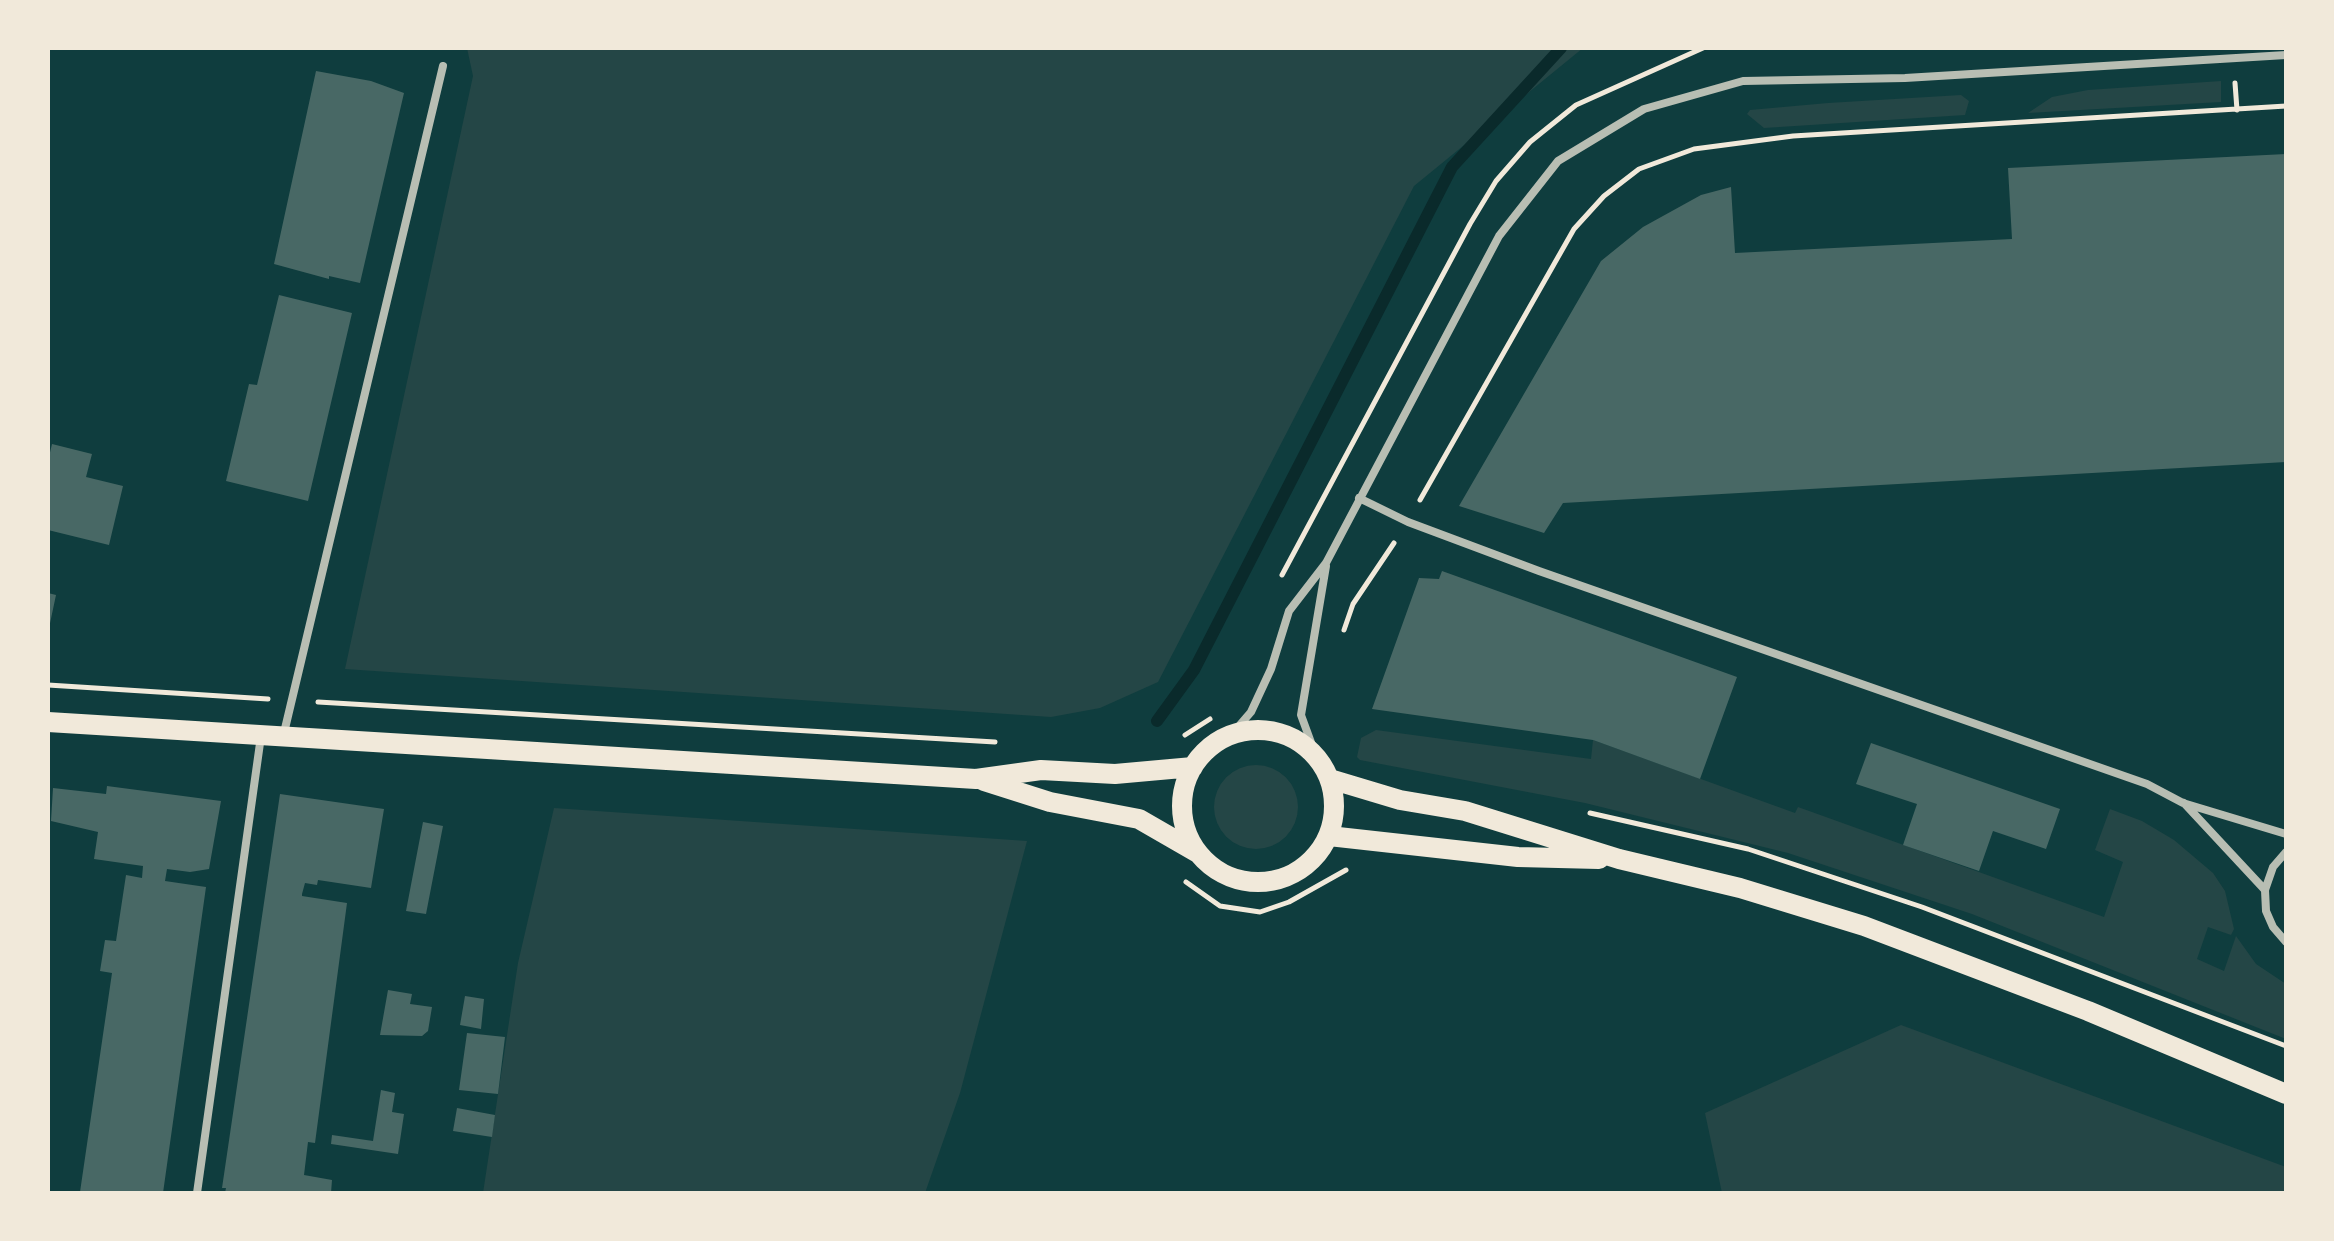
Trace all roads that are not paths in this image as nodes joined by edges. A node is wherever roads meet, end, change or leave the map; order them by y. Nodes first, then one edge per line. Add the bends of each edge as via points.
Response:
1 (2286, 55) edge
2 (443, 66) dead end
3 (1359, 498) junction
4 (1326, 563) junction
5 (48, 722) edge
6 (1232, 734) junction
7 (261, 735) junction
8 (282, 738) junction
9 (1316, 756) junction
10 (1193, 767) junction
11 (976, 779) junction
12 (1330, 779) junction
13 (2183, 803) junction
14 (2286, 834) edge
15 (1329, 836) junction
16 (2286, 852) edge
17 (1198, 853) junction
18 (1619, 859) junction
19 (2265, 890) junction
20 (2286, 942) edge
21 (2286, 1094) edge
22 (197, 1193) edge

1 - 3 street via 1905,78 1743,81 1644,109 1558,161 1499,236
2 - 8 street
3 - 4 street
3 - 13 street via 1408,522 2110,771
4 - 6 street via 1289,611 1271,669 1251,712
4 - 9 street via 1301,715
5 - 7 main road
6 - 9 main road via 1277,733
6 - 10 main road
7 - 8 main road
7 - 22 street
8 - 11 main road
9 - 12 main road
10 - 11 main road via 1115,774 1041,770
10 - 17 main road via 1182,811
11 - 17 main road via 1050,802 1139,819
12 - 15 main road via 1335,808
12 - 18 main road via 1400,800 1478,814
13 - 14 street
13 - 19 street
15 - 17 main road via 1309,862 1280,880 1235,879
15 - 18 main road via 1518,857
16 - 19 street via 2273,867
18 - 21 main road via 1864,926
19 - 20 street via 2266,911

